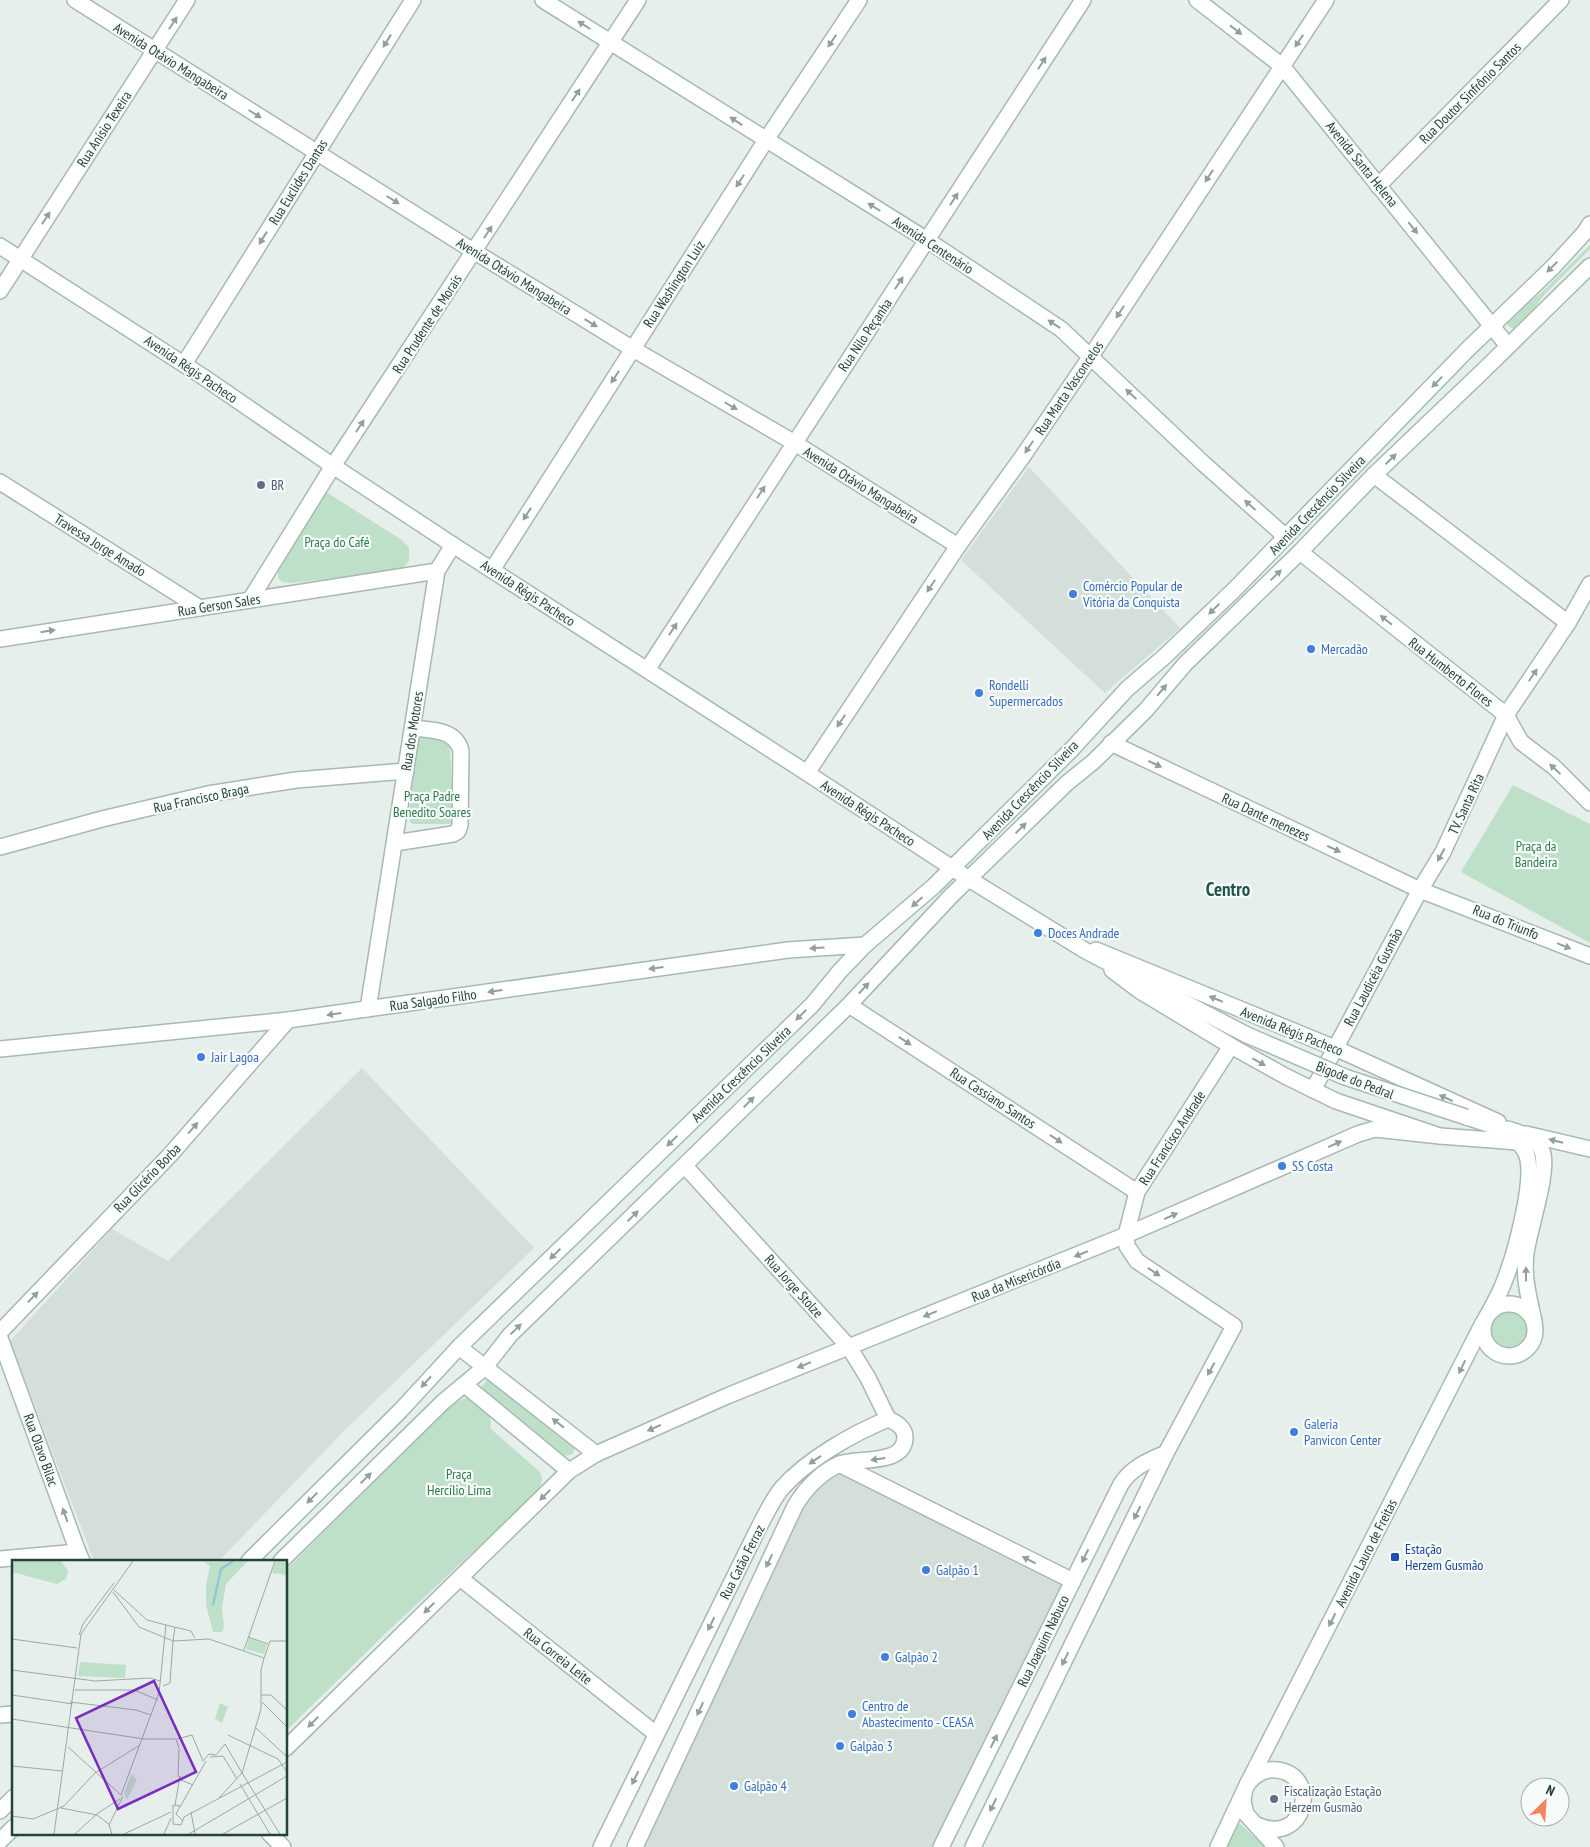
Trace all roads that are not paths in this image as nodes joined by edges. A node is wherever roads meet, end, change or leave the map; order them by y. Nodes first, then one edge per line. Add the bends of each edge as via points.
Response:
1 (75, 0) edge
2 (187, 0) edge
3 (413, 0) edge
4 (543, 0) edge
5 (638, 0) edge
6 (859, 0) edge
7 (1083, 0) edge
8 (1197, 0) edge
9 (1326, 0) edge
10 (1561, 0) edge
11 (611, 42) junction
12 (155, 50) junction
13 (1282, 66) junction
14 (766, 140) junction
15 (317, 152) junction
16 (1378, 186) junction
17 (1590, 224) edge
18 (927, 240) junction
19 (0, 246) edge
20 (475, 252) junction
21 (20, 259) junction
22 (1590, 266) edge
23 (0, 291) edge
24 (1492, 326) junction
25 (1508, 346) junction
26 (633, 349) junction
27 (1091, 356) junction
28 (184, 364) junction
29 (794, 442) junction
30 (333, 466) junction
31 (1374, 475) junction
32 (0, 482) edge
33 (1286, 537) junction
34 (453, 545) junction
35 (958, 546) junction
36 (1300, 552) junction
37 (492, 570) junction
38 (437, 571) junction
39 (1590, 584) edge
40 (250, 600) junction
41 (200, 608) junction
42 (1568, 623) junction
43 (0, 639) edge
44 (647, 670) junction
45 (1127, 689) junction
46 (1146, 710) junction
47 (1506, 715) junction
48 (413, 728) junction
49 (1090, 728) junction
50 (1111, 743) junction
51 (406, 771) junction
52 (807, 772) junction
53 (1590, 803) edge
54 (395, 843) junction
55 (0, 847) edge
56 (952, 868) junction
57 (969, 879) junction
58 (1420, 890) junction
59 (1060, 935) junction
60 (865, 945) junction
61 (1086, 951) junction
62 (1590, 956) edge
63 (828, 988) junction
64 (849, 1005) junction
65 (368, 1009) junction
66 (288, 1020) junction
67 (1247, 1035) joint
68 (1231, 1046) junction
69 (1335, 1048) junction
70 (0, 1050) edge
71 (1312, 1090) junction
72 (1440, 1136) junction
73 (1520, 1137) junction
74 (1590, 1149) edge
75 (685, 1166) junction
76 (1137, 1192) junction
77 (1126, 1235) junction
78 (1486, 1318) junction
79 (1534, 1321) junction
80 (0, 1332) edge
81 (2, 1347) edge
82 (459, 1347) junction
83 (849, 1347) junction
84 (485, 1367) junction
85 (465, 1385) junction
86 (888, 1418) junction
87 (1166, 1453) junction
88 (596, 1454) junction
89 (839, 1464) junction
90 (569, 1471) junction
91 (80, 1556) edge
92 (0, 1559) edge
93 (250, 1560) edge
94 (282, 1560) edge
95 (460, 1578) junction
96 (1073, 1581) junction
97 (656, 1734) junction
98 (288, 1746) edge
99 (1248, 1784) junction
100 (12, 1799) edge
101 (0, 1811) edge
102 (1294, 1823) junction
103 (1257, 1825) junction
104 (12, 1829) edge
105 (270, 1834) edge
106 (0, 1841) edge
107 (283, 1847) edge
108 (601, 1847) edge
109 (635, 1847) edge
110 (941, 1847) edge
111 (973, 1847) edge
112 (1218, 1847) edge
113 (1276, 1847) edge

1 - 12 street, Avenida Otávio Mangabeira
12 -> 2 street, Rua Anísio Texeira
3 -> 15 street, Rua Euclides Dantas
11 -> 4 street, Avenida Centenário
5 - 11 street, Rua Prudente de Morais
6 -> 14 street, Rua Washington Luiz
18 -> 7 street, Rua Nilo Peçanha
8 -> 13 street, Avenida Santa Helena
9 -> 13 street, Rua Marta Vasconcelos
10 - 16 street, Rua Doutor Sinfrônio Santos
14 -> 11 street, Avenida Centenário
20 -> 11 street, Rua Prudente de Morais
12 -> 15 street, Avenida Otávio Mangabeira
21 -> 12 street, Rua Anísio Texeira
13 - 16 street, Avenida Santa Helena
13 -> 27 street, Rua Marta Vasconcelos
18 -> 14 street, Avenida Centenário
14 -> 26 street, Rua Washington Luiz
15 -> 20 street, Avenida Otávio Mangabeira
15 -> 28 street, Rua Euclides Dantas
16 -> 24 street, Avenida Santa Helena
17 -> 24 street, Avenida Crescêncio Silveira via 1554,266
27 -> 18 street, Avenida Centenário via 1062,329
29 -> 18 street, Rua Nilo Peçanha
19 - 21 street, Avenida Régis Pacheco
20 -> 26 street, Avenida Otávio Mangabeira
30 -> 20 street, Rua Prudente de Morais
21 - 23 street, Rua Anísio Texeira
21 - 28 street, Avenida Régis Pacheco
22 - 25 street, Avenida Crescêncio Silveira
24 - 25 street, Avenida Santa Helena
24 -> 33 street, Avenida Crescêncio Silveira
31 -> 25 street, Avenida Crescêncio Silveira
26 -> 29 street, Avenida Otávio Mangabeira
26 -> 37 street, Rua Washington Luiz
33 -> 27 street, Avenida Centenário
27 -> 35 street, Rua Marta Vasconcelos
28 - 30 street, Avenida Régis Pacheco
29 - 35 street, Avenida Otávio Mangabeira
44 -> 29 street, Rua Nilo Peçanha
30 - 34 street, Avenida Régis Pacheco
30 - 40 street, Rua Prudente de Morais
31 - 36 street, Avenida Crescêncio Silveira
31 - 42 street
32 - 41 street, Travessa Jorge Amado
33 -> 45 street, Avenida Crescêncio Silveira via 1164,658
34 - 37 street, Avenida Régis Pacheco
34 - 38 street, Rua dos Motores
35 -> 52 street, Rua Marta Vasconcelos
46 -> 36 street, Avenida Crescêncio Silveira via 1185,664
47 -> 36 street, Rua Humberto Flores
37 - 44 street, Avenida Régis Pacheco
38 - 40 street, Rua Gerson Sales
38 - 48 street, Rua dos Motores
39 - 42 street
40 - 41 street, Rua Gerson Sales
43 -> 41 street, Rua Gerson Sales
47 -> 42 street
44 - 52 street, Avenida Régis Pacheco
45 - 46 street via 1141,695
45 - 49 street, Avenida Crescêncio Silveira
46 - 50 street, Avenida Crescêncio Silveira
53 -> 47 street, Rua Humberto Flores via 1554,767 1521,742
47 -> 58 street, TV. Santa Rita via 1444,852
48 - 51 street, Rua dos Motores
48 - 54 street via 448,734 459,744 460,825 453,834
49 - 50 street, Rua Dante menezes via 1096,740
49 - 56 street, Avenida Crescêncio Silveira
57 -> 50 street, Avenida Crescêncio Silveira
50 -> 58 street, Rua Dante menezes
51 - 54 street, Rua dos Motores
51 - 55 street, Rua Francisco Braga via 296,780 208,794
52 - 56 street, Avenida Régis Pacheco
54 - 65 street, Rua dos Motores
56 - 57 street, Avenida Régis Pacheco
56 -> 60 street, Avenida Crescêncio Silveira
57 - 59 street, Avenida Régis Pacheco
64 -> 57 street, Avenida Crescêncio Silveira
58 -> 62 street, Rua do Triunfo
58 - 69 street, Rua Laudicéia Gusmão
59 - 61 street, Avenida Régis Pacheco
69 -> 59 street, Avenida Régis Pacheco
60 - 63 street, Avenida Crescêncio Silveira
60 -> 65 street, Rua Salgado Filho via 788,950
61 - 67 street, Avenida Régis Pacheco
61 - 68 street, Avenida Régis Pacheco via 1140,991
63 - 64 street, Rua Cassiano Santos via 841,1004
63 -> 82 street, Avenida Crescêncio Silveira
75 -> 64 street, Avenida Crescêncio Silveira
64 -> 76 street, Rua Cassiano Santos
65 -> 66 street, Rua Salgado Filho
66 - 70 street, Rua Salgado Filho
80 -> 66 street, Rua Glicério Borba via 170,1155
67 - 73 street, Bigode do Pedral, bridge via 1344,1077
68 -> 71 street, Avenida Régis Pacheco
68 - 76 street, Rua Francisco Andrade
69 - 71 street, Rua Laudicéia Gusmão
73 -> 69 street, Avenida Régis Pacheco
71 - 72 street, Avenida Régis Pacheco
72 - 73 street
77 -> 72 street, Rua da Misericórdia via 1358,1134 1375,1129
74 -> 73 street
73 - 78 street, Avenida Lauro de Freitas via 1528,1160 1525,1206 1505,1281
79 -> 73 street via 1525,1281 1526,1255 1544,1167 1542,1152 1534,1140
75 - 83 street, Rua Jorge Stolze
84 -> 75 street, Avenida Crescêncio Silveira via 510,1334
76 - 77 street, Rua Francisco Andrade
77 -> 83 street, Rua da Misericórdia
77 -> 87 street, Rua Joaquim Nabuco via 1127,1246 1137,1261 1234,1326
78 - 79 street via 1502,1304 1514,1304 1527,1310
78 - 79 street via 1484,1338 1490,1349 1512,1356 1524,1353 1532,1344 1536,1335
78 -> 99 street, Avenida Lauro de Freitas
91 -> 81 street, Rua Olavo Bilac
82 - 84 street
82 -> 93 street via 400,1411
83 - 86 street, Rua Jorge Stolze
83 -> 88 street, Rua da Misericórdia
84 - 85 street
88 -> 84 street
85 - 90 street
94 -> 85 street via 443,1402
86 -> 89 street, Rua Catão Ferraz via 905,1433 905,1443 900,1451 876,1460
86 -> 97 street, Rua Catão Ferraz via 812,1461 782,1488
87 -> 96 street, Rua Joaquim Nabuco via 1138,1466 1124,1479
87 -> 111 street, Rua Joaquim Nabuco
88 - 90 street
96 -> 89 street
89 -> 109 street, Rua Catão Ferraz via 808,1487 795,1506
90 -> 95 street
91 - 92 street
95 - 97 street, Rua Correia Leite
95 -> 98 street
110 -> 96 street, Rua Joaquim Nabuco
97 -> 108 street, Rua Catão Ferraz
99 - 102 street via 1262,1771 1282,1770 1291,1775 1303,1790 1304,1800
99 - 103 street via 1243,1801 1246,1814
99 - 112 street, Avenida Lauro de Freitas
100 - 101 street
102 - 103 street via 1280,1830
102 - 113 street
103 - 113 street
104 - 106 street
105 - 107 street

